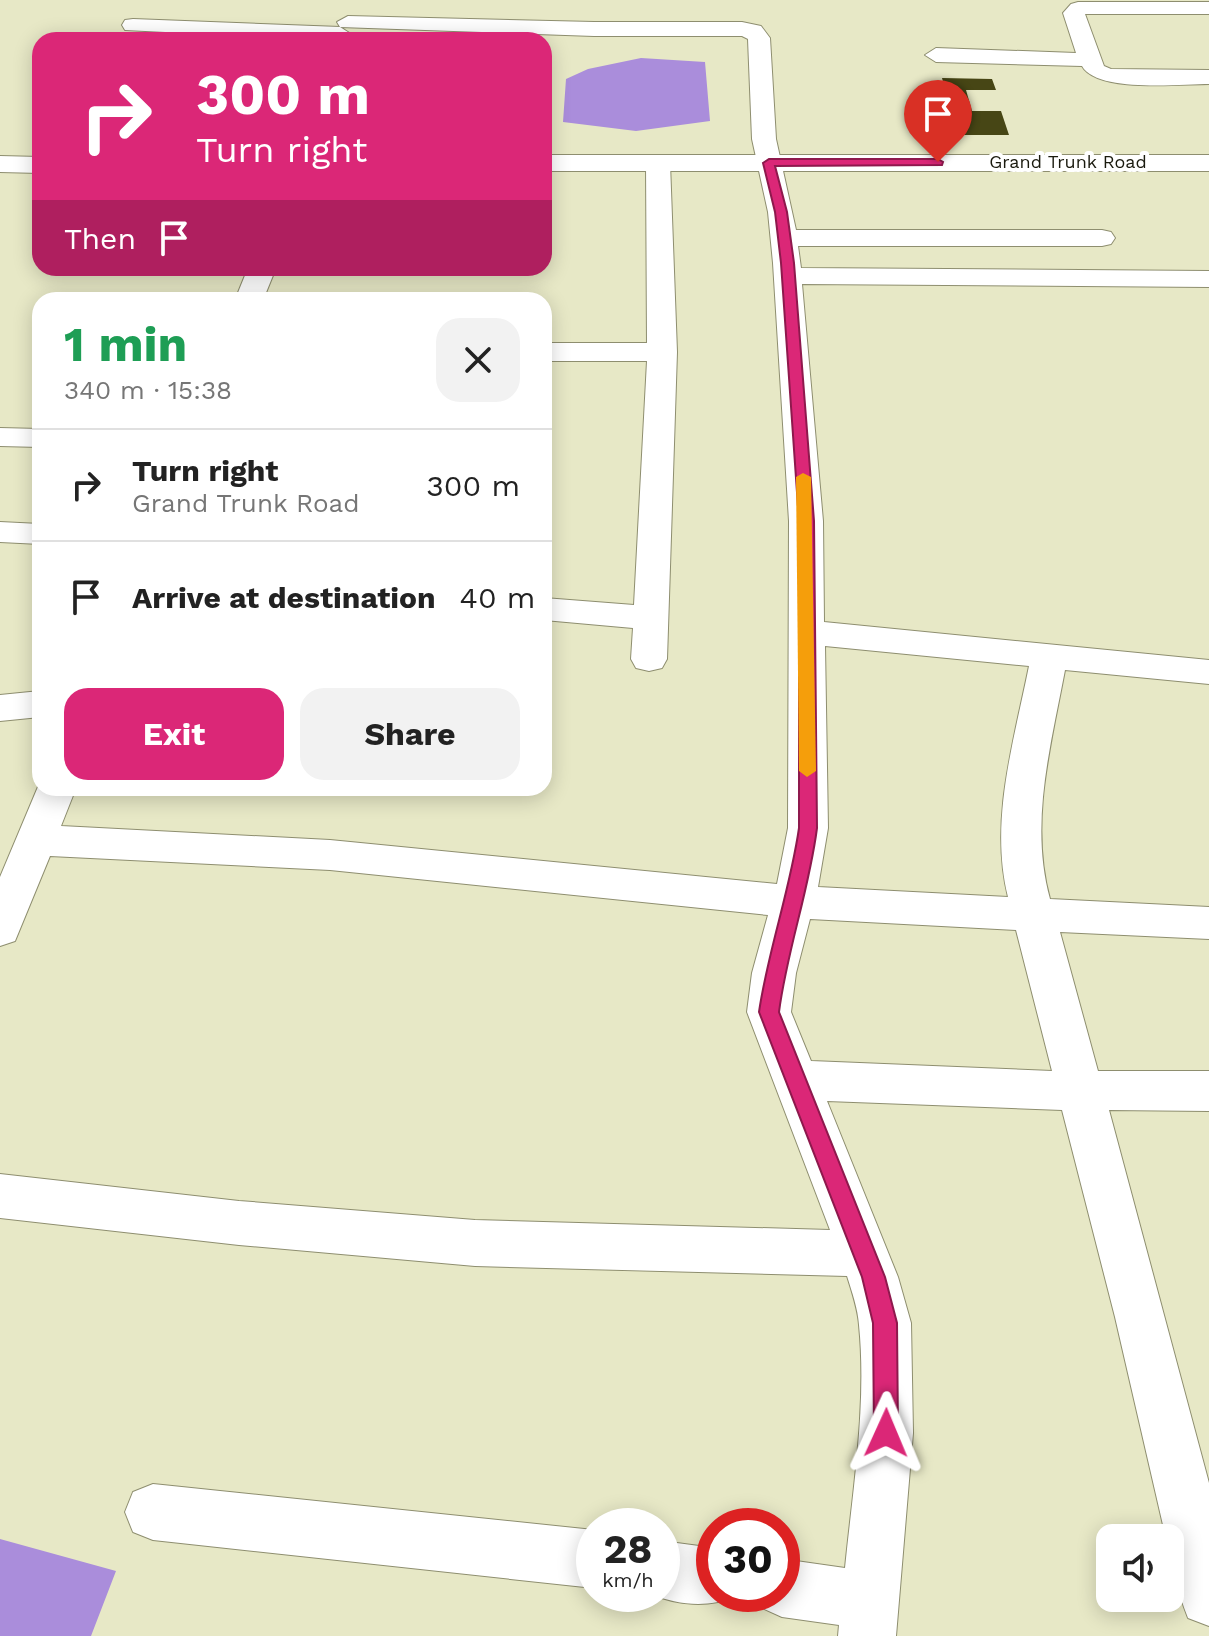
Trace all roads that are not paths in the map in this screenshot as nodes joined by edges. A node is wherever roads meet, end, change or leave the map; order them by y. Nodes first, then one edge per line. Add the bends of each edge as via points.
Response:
1 (359, 0) edge
2 (1209, 8) edge
3 (133, 25) dead end
4 (341, 32) edge
5 (936, 55) dead end
6 (1090, 60) junction
7 (1209, 77) edge
8 (552, 163) edge
9 (658, 163) junction
10 (769, 163) junction
11 (1209, 163) edge
12 (0, 164) edge
13 (32, 165) edge
14 (1102, 238) dead end
15 (786, 257) junction
16 (1209, 279) edge
17 (552, 352) edge
18 (662, 352) junction
19 (0, 437) edge
20 (32, 438) edge
21 (0, 532) edge
22 (32, 534) edge
23 (552, 610) edge
24 (651, 618) junction
25 (805, 632) junction
26 (1049, 657) junction
27 (649, 659) dead end
28 (1209, 672) edge
29 (32, 705) edge
30 (0, 708) edge
31 (53, 796) edge
32 (35, 840) junction
33 (794, 902) junction
34 (1032, 912) junction
35 (1209, 923) edge
36 (0, 929) edge
37 (794, 1080) junction
38 (1209, 1091) edge
39 (1082, 1092) junction
40 (0, 1196) edge
41 (864, 1254) junction
42 (153, 1512) dead end
43 (576, 1557) edge
44 (800, 1594) edge
45 (1209, 1597) edge
46 (869, 1618) edge

1 - 4 street
2 - 6 street via 1078,8 1074,13
3 - 4 street
4 - 10 street via 753,31 759,38 761,118
5 - 6 street
6 - 7 street via 1107,76
8 - 9 main road, Grand Trunk Road
9 - 10 main road, Grand Trunk Road
9 - 18 street
10 - 11 main road, Grand Trunk Road
10 - 15 street
12 - 13 main road
14 - 15 street
15 - 16 street
15 - 25 street via 806,521
17 - 18 street
18 - 24 street
19 - 20 street
21 - 22 street
23 - 24 street
24 - 27 street
25 - 26 street
25 - 33 street via 808,828
26 - 28 street
26 - 34 street via 1019,834
29 - 30 street
31 - 32 street
32 - 33 street via 330,855
32 - 36 street
33 - 34 street
33 - 37 street via 769,1012
34 - 35 street
34 - 39 street
37 - 39 street
37 - 41 street
38 - 39 street
39 - 45 street
40 - 41 street via 475,1243
41 - 46 street via 885,1323 887,1371
42 - 43 street
44 - 46 street

